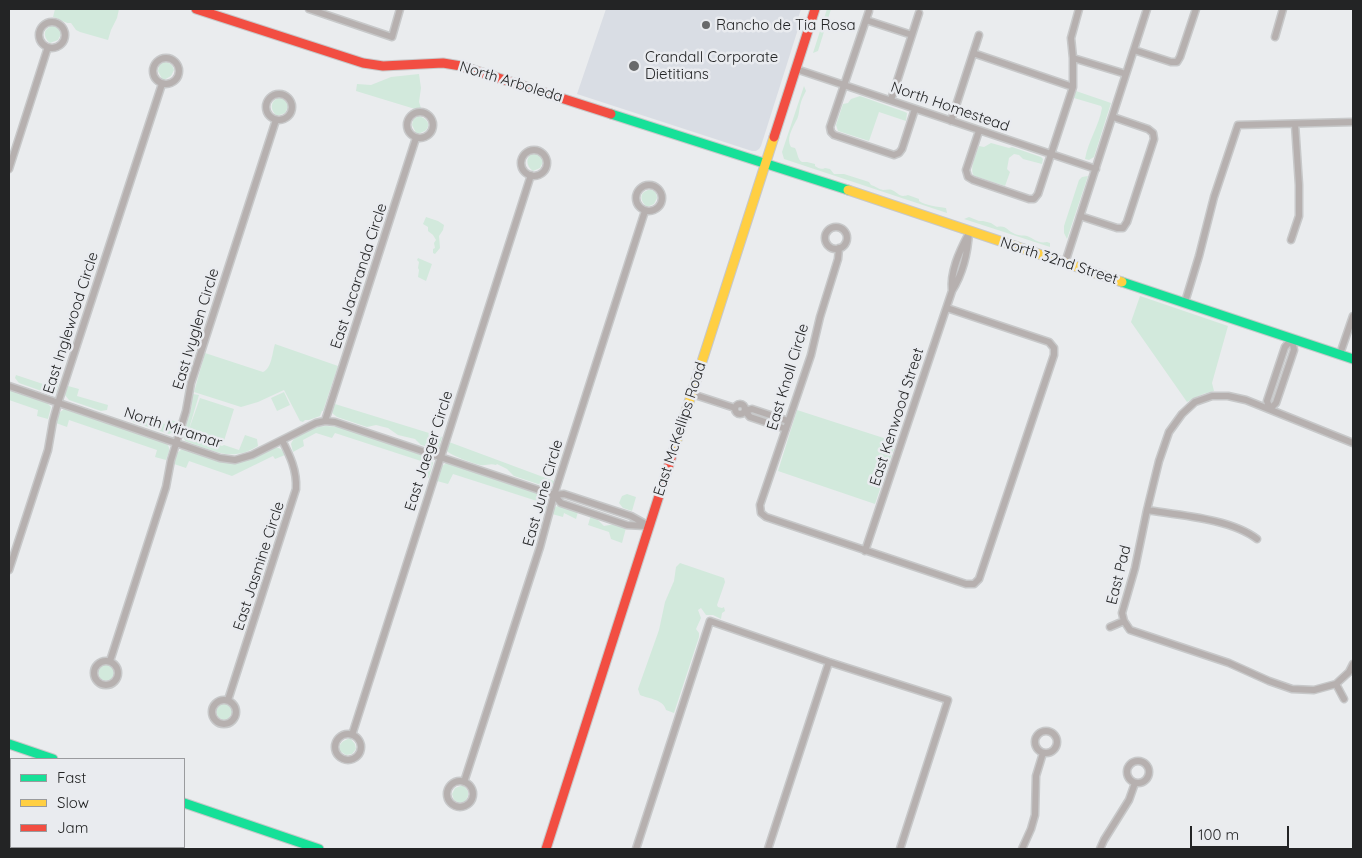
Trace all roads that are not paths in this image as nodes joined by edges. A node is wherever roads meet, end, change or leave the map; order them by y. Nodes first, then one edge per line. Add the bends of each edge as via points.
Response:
1 (196, 9) edge
2 (309, 9) edge
3 (400, 9) edge
4 (815, 9) edge
5 (1079, 9) edge
6 (1147, 9) edge
7 (1196, 9) edge
8 (1283, 9) edge
9 (869, 11) dead end
10 (919, 13) dead end
11 (866, 20) junction
12 (912, 35) junction
13 (980, 35) dead end
14 (1276, 37) dead end
15 (48, 47) junction
16 (1134, 50) junction
17 (973, 53) junction
18 (1073, 58) junction
19 (796, 69) junction
20 (1126, 74) junction
21 (162, 84) junction
22 (844, 85) junction
23 (1073, 87) junction
24 (891, 100) junction
25 (915, 109) junction
26 (1113, 117) junction
27 (276, 120) junction
28 (951, 121) junction
29 (1353, 122) edge
30 (1295, 124) junction
31 (979, 131) junction
32 (416, 138) junction
33 (1051, 154) junction
34 (765, 163) junction
35 (9, 170) edge
36 (1096, 170) junction
37 (530, 175) junction
38 (645, 211) junction
39 (1080, 216) junction
40 (970, 231) junction
41 (1291, 240) dead end
42 (839, 248) dead end
43 (1065, 263) junction
44 (1185, 302) junction
45 (947, 308) junction
46 (1353, 316) edge
47 (1292, 339) junction
48 (1340, 354) junction
49 (1353, 359) edge
50 (9, 386) edge
51 (692, 394) junction
52 (58, 403) junction
53 (1270, 409) junction
54 (745, 411) junction
55 (325, 421) junction
56 (788, 421) junction
57 (786, 429) junction
58 (282, 440) junction
59 (177, 443) junction
60 (1353, 443) edge
61 (440, 457) junction
62 (554, 496) junction
63 (1147, 510) junction
64 (649, 526) junction
65 (1257, 539) dead end
66 (866, 552) junction
67 (9, 570) edge
68 (1124, 621) junction
69 (1110, 627) dead end
70 (110, 661) dead end
71 (829, 662) junction
72 (1353, 664) edge
73 (1336, 684) junction
74 (1344, 699) dead end
75 (228, 700) dead end
76 (352, 735) junction
77 (9, 744) edge
78 (1043, 753) dead end
79 (50, 758) edge
80 (464, 782) junction
81 (1135, 783) dead end
82 (185, 803) edge
83 (319, 849) edge
84 (546, 849) edge
85 (636, 849) edge
86 (768, 849) edge
87 (900, 849) edge
88 (1022, 849) edge
89 (1100, 849) edge

1 - 34 street, North Arboleda via 363,63 383,66 443,63 470,68
2 - 3 street via 392,37
4 - 19 street, East McKellips Road
5 - 18 street via 1071,38
6 - 16 street
7 - 16 street via 1177,62
8 - 14 street
9 - 11 street
10 - 12 street
11 - 12 street
11 - 22 street
12 - 24 street
13 - 17 street
15 - 15 street via 57,47 64,41 64,28 58,22 50,21 40,29 39,38
15 - 35 street
16 - 20 street
17 - 23 street
17 - 28 street
18 - 20 street
18 - 23 street
19 - 22 street, North Homestead
19 - 34 street, East McKellips Road
20 - 26 street
21 - 21 street via 173,82 179,70 176,62 168,58 156,62 153,69 155,78
21 - 52 street, East Inglewood Circle
22 - 24 street, North Homestead
22 - 25 street via 830,127 834,135 894,155 902,149
23 - 33 street
24 - 25 street, North Homestead
25 - 28 street, North Homestead
26 - 36 street
26 - 39 street via 1148,128 1154,139 1127,222 1123,228 1116,228
27 - 27 street, East Ivyglen Circle via 284,119 292,110 291,101 279,94 267,103 269,115
27 - 59 street, East Ivyglen Circle via 190,383
28 - 31 street, North Homestead
29 - 30 street
30 - 41 street via 1299,216
30 - 44 street via 1238,126 1214,197
31 - 33 street, North Homestead
31 - 33 street via 966,170 968,177 1029,199 1038,194
32 - 32 street via 424,138 432,129 430,117 423,112 414,113 406,124 408,132
32 - 55 street, East Jacaranda Circle
33 - 36 street, North Homestead
34 - 40 street, North 32nd Street
34 - 51 street, East McKellips Road
36 - 39 street
37 - 37 street via 545,169 547,160 540,151 532,150 523,158 524,170
37 - 61 street, East Jaeger Circle
38 - 38 street via 658,208 662,201 659,190 652,185 637,191 637,204
38 - 62 street, East June Circle
39 - 43 street
40 - 43 street, North 32nd Street
40 - 45 street, East Kenwood Street via 968,250
42 - 56 street, East Knoll Circle via 811,355
43 - 44 street, North 32nd Street
44 - 47 street, North 32nd Street
45 - 66 street, East Kenwood Street
45 - 66 street via 1049,342 1054,348 1054,355 979,580 966,584
46 - 48 street
47 - 48 street, North 32nd Street
47 - 53 street via 1294,350 1276,403
48 - 49 street, North 32nd Street
50 - 52 street, North Miramar
51 - 54 street via 735,408 742,404
51 - 64 street, East McKellips Road
52 - 59 street, North Miramar
52 - 67 street, East Inglewood Circle via 48,450
53 - 60 street, East Pad
53 - 63 street, East Pad via 1228,396 1212,396 1195,402 1169,432
54 - 56 street via 752,409
54 - 57 street via 750,417
55 - 58 street, North Miramar
55 - 61 street
56 - 57 street, East Knoll Circle
57 - 66 street, East Knoll Circle via 760,505 761,512 766,518
58 - 59 street, North Miramar via 235,460
58 - 75 street, East Jasmine Circle via 292,460 296,488
59 - 70 street, East Ivyglen Circle
61 - 62 street
61 - 76 street, East Jaeger Circle
62 - 64 street via 564,494 631,516
62 - 80 street, East June Circle
63 - 65 street via 1216,521
63 - 68 street, East Pad via 1136,568 1122,613
64 - 84 street, East McKellips Road
68 - 69 street
68 - 73 street, East Pad via 1130,630 1229,663 1283,686 1314,690
71 - 85 street via 710,621
71 - 86 street
71 - 87 street via 948,700
72 - 73 street
73 - 74 street
76 - 76 street, East Jaeger Circle via 344,735 337,740 336,751 344,759 353,759 359,753 360,744
77 - 79 street
78 - 88 street via 1036,776 1034,815
80 - 80 street via 452,784 448,792 449,800 455,806 463,807 472,799 473,790
81 - 89 street via 1129,800
82 - 83 street

